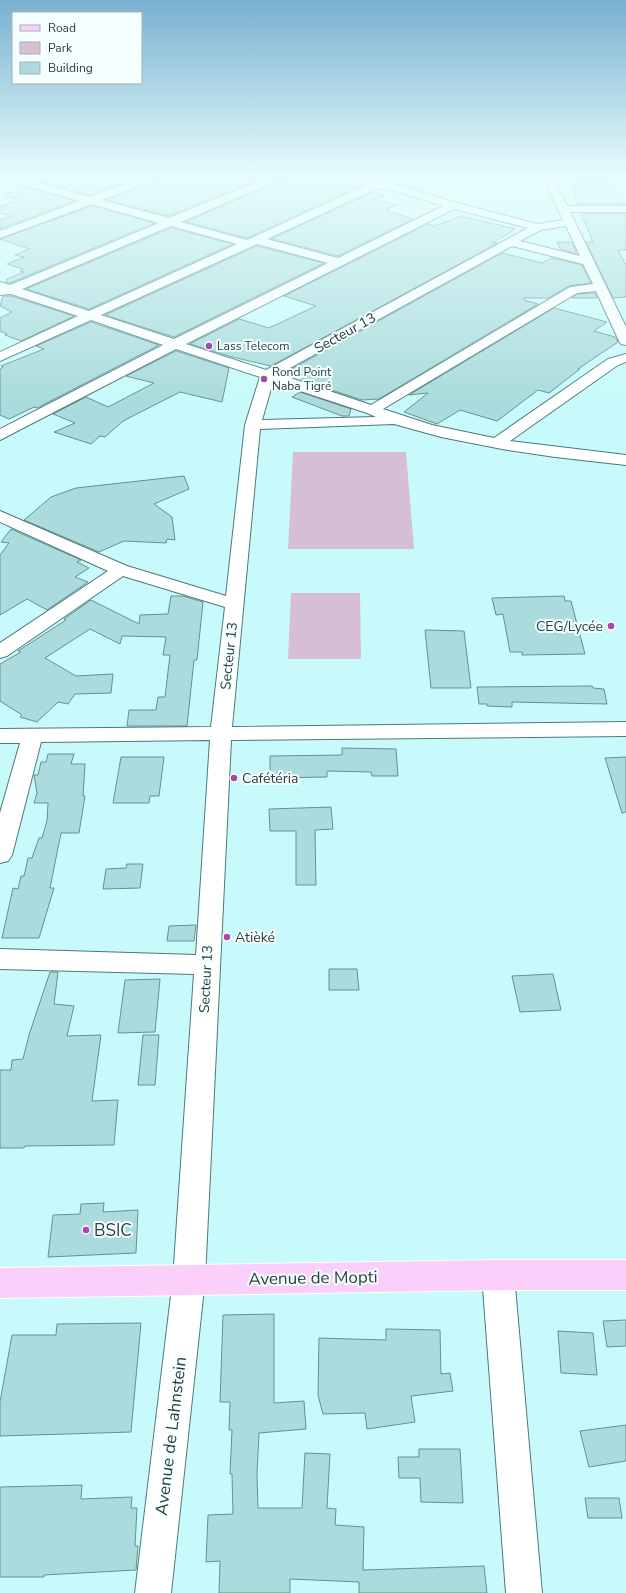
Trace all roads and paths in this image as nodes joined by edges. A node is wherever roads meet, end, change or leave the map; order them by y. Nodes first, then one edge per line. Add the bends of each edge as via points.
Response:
1 (97, 251) edge
2 (232, 251) edge
3 (293, 251) edge
4 (360, 251) edge
5 (492, 251) edge
6 (546, 251) edge
7 (584, 251) edge
8 (339, 262) junction
9 (589, 262) junction
10 (601, 287) junction
11 (3, 289) edge
12 (613, 312) junction
13 (626, 312) edge
14 (90, 316) junction
15 (626, 340) edge
16 (175, 344) junction
17 (0, 357) edge
18 (626, 358) edge
19 (268, 375) junction
20 (372, 410) junction
21 (396, 421) junction
22 (253, 425) junction
23 (0, 435) edge
24 (497, 444) junction
25 (626, 460) edge
26 (3, 521) edge
27 (121, 570) junction
28 (235, 604) junction
29 (0, 652) edge
30 (626, 729) edge
31 (221, 735) junction
32 (0, 736) edge
33 (32, 736) junction
34 (0, 855) edge
35 (0, 959) edge
36 (207, 964) junction
37 (498, 1275) junction
38 (626, 1275) edge
39 (189, 1279) junction
40 (0, 1283) edge
41 (153, 1593) edge
42 (524, 1593) edge

1 - 11 street
2 - 14 street
3 - 8 street
4 - 8 street
5 - 19 street, Secteur 13
6 - 9 street
7 - 9 street
8 - 16 street
9 - 10 street
10 - 12 street
10 - 20 street via 574,290
11 - 14 street
12 - 13 street
12 - 15 street
14 - 16 street
14 - 17 street
16 - 19 street
16 - 23 street
18 - 24 street via 613,362
19 - 20 street
19 - 22 street, Secteur 13
20 - 21 street
21 - 22 street
21 - 24 street
22 - 28 street, Secteur 13
24 - 25 street via 545,452
26 - 27 street
27 - 28 street
27 - 29 street
28 - 31 street, Secteur 13
30 - 31 street
31 - 33 street
31 - 36 street, Secteur 13
32 - 33 street
33 - 34 street
35 - 36 street
36 - 39 street, Secteur 13
37 - 38 main road, Avenue de Mopti
37 - 39 main road, Avenue de Mopti
37 - 42 street
39 - 40 main road, Avenue de Mopti
39 - 41 street, Avenue de Lahnstein

